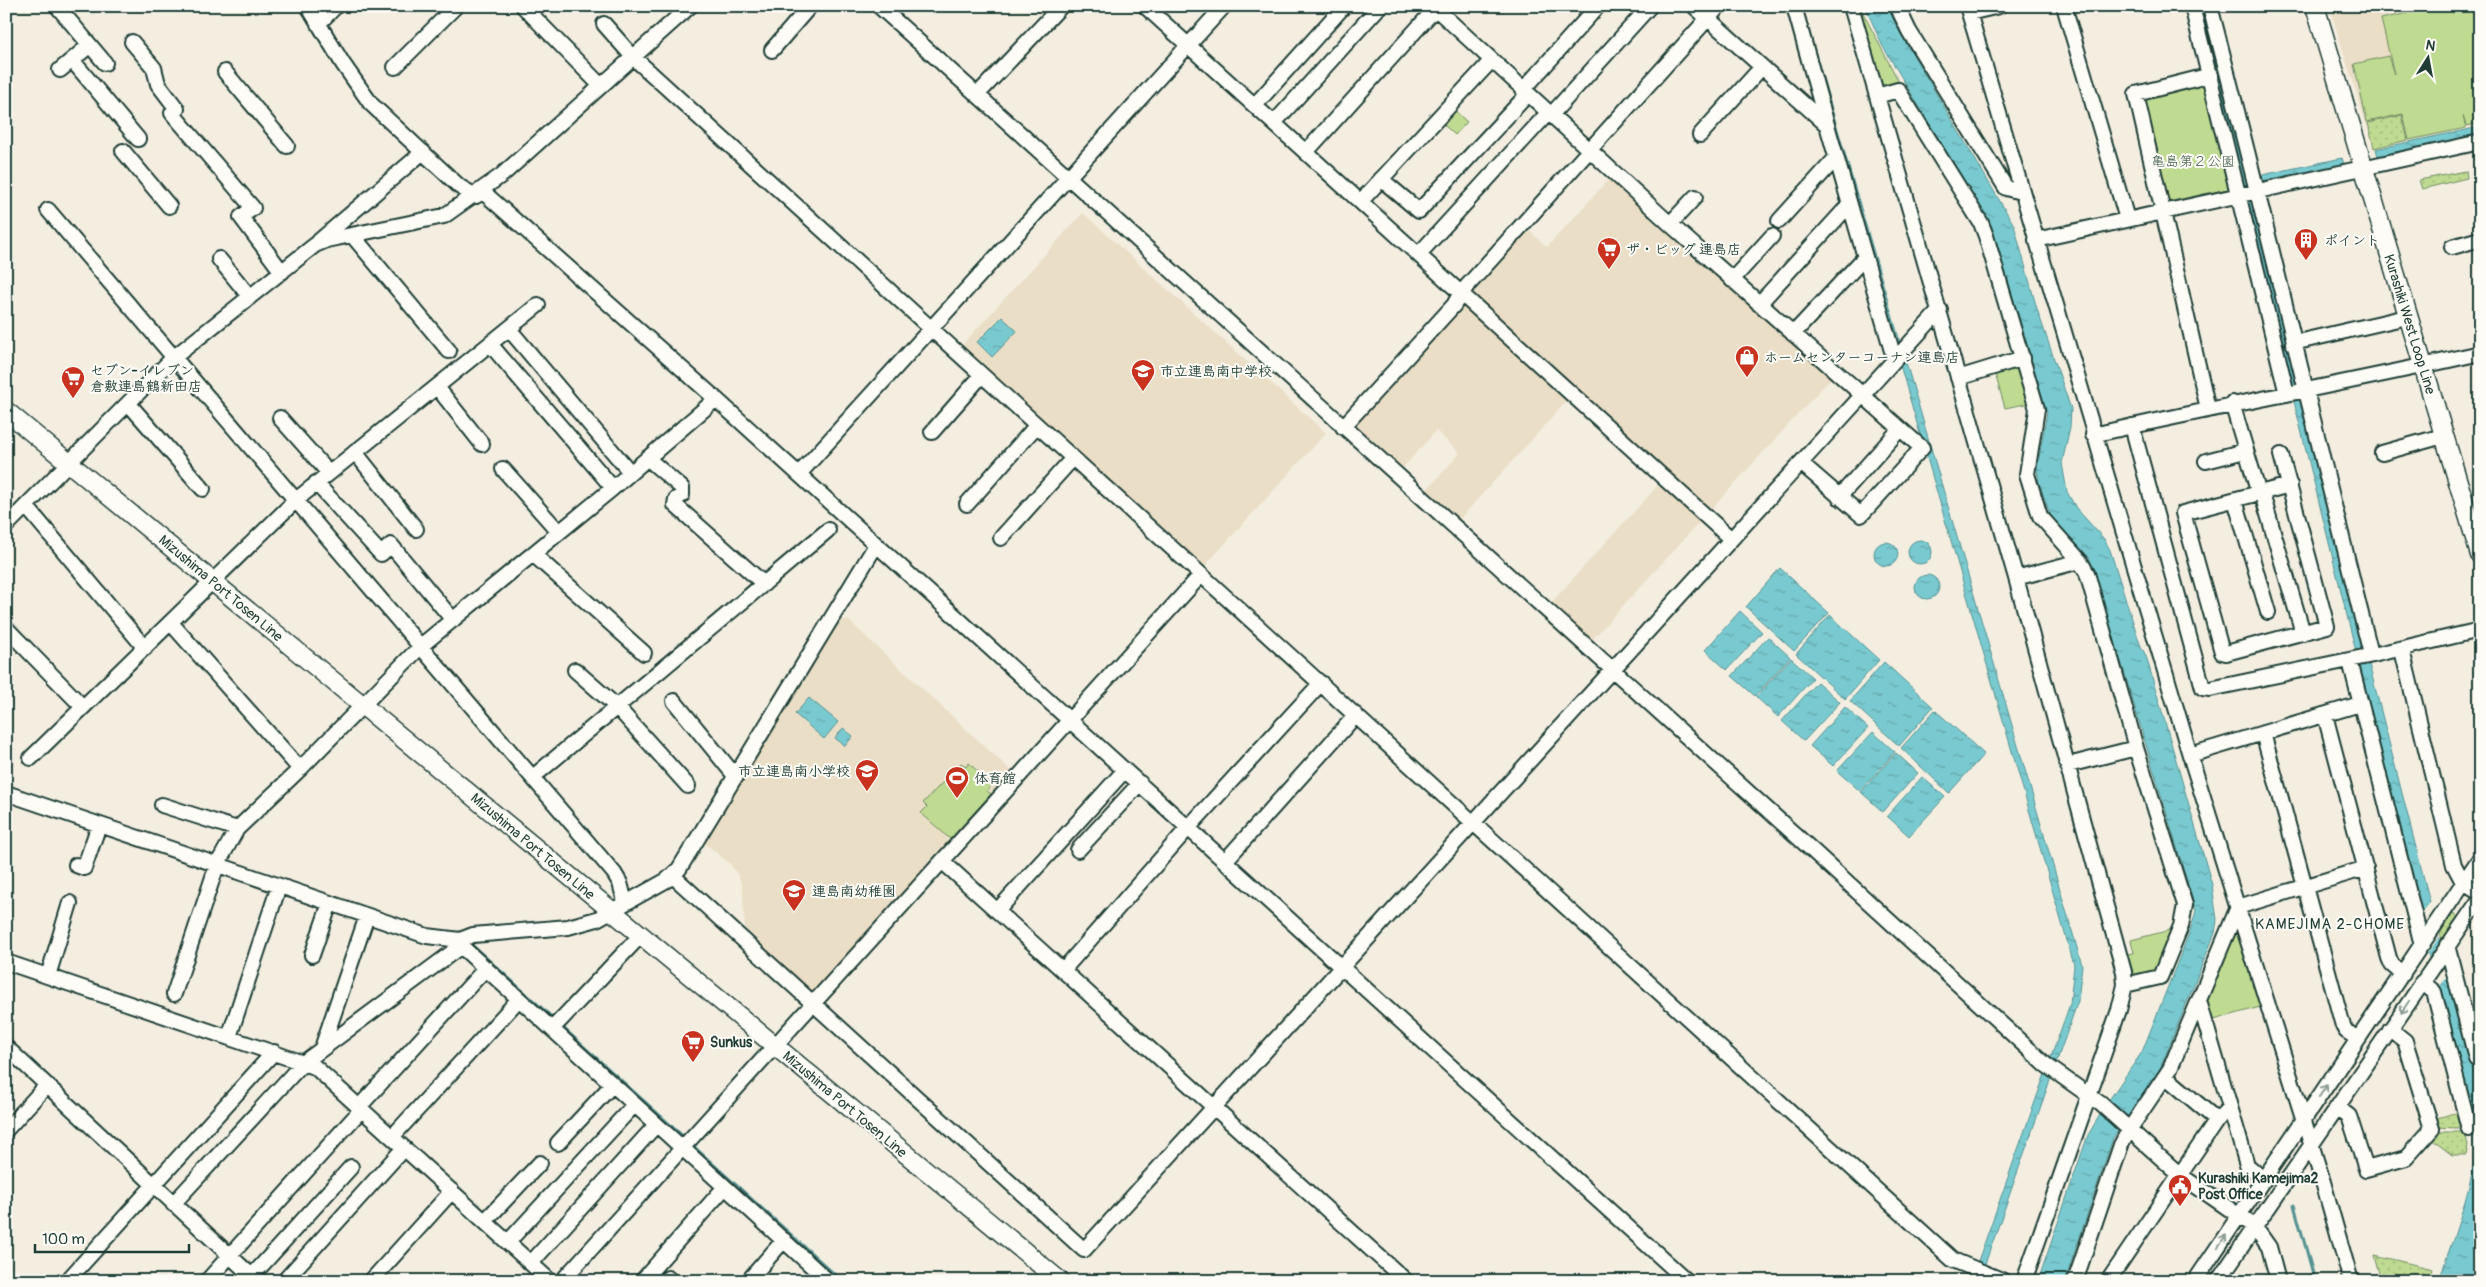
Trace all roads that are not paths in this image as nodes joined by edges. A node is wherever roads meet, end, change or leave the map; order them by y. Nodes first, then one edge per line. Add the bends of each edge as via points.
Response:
1 (57, 6) edge
2 (308, 6) edge
3 (336, 6) edge
4 (456, 6) edge
5 (523, 6) edge
6 (690, 6) edge
7 (810, 6) edge
8 (879, 6) edge
9 (1061, 6) edge
10 (1145, 6) edge
11 (1224, 6) edge
12 (1344, 6) edge
13 (1380, 6) edge
14 (1598, 6) edge
15 (1650, 6) edge
16 (1694, 6) edge
17 (1719, 6) edge
18 (1794, 6) edge
19 (1851, 6) edge
20 (1897, 6) edge
21 (1999, 6) edge
22 (2064, 6) edge
23 (2192, 6) edge
24 (2210, 6) edge
25 (2315, 6) edge
26 (1434, 7) edge
27 (1968, 10) edge
28 (1708, 19) junction
29 (318, 24) junction
30 (604, 24) dead end
31 (132, 42) dead end
32 (90, 45) junction
33 (1189, 45) junction
34 (772, 50) dead end
35 (633, 57) junction
36 (72, 60) junction
37 (1491, 60) junction
38 (105, 63) dead end
39 (395, 66) dead end
40 (1762, 67) junction
41 (60, 70) dead end
42 (225, 72) dead end
43 (2211, 75) junction
44 (601, 86) junction
45 (1525, 92) junction
46 (977, 95) junction
47 (1877, 96) junction
48 (1255, 105) junction
49 (1549, 114) junction
50 (1274, 123) junction
51 (1827, 125) junction
52 (1700, 135) dead end
53 (138, 139) dead end
54 (2479, 145) edge
55 (287, 146) dead end
56 (1589, 149) junction
57 (123, 151) dead end
58 (423, 152) junction
59 (1306, 152) junction
60 (1836, 158) junction
61 (2363, 168) junction
62 (1069, 178) junction
63 (1382, 178) junction
64 (2021, 192) junction
65 (2249, 192) junction
66 (479, 193) junction
67 (1695, 197) dead end
68 (1361, 201) junction
69 (1850, 205) junction
70 (169, 206) dead end
71 (48, 210) dead end
72 (2164, 211) junction
73 (2127, 219) junction
74 (1779, 221) dead end
75 (1670, 224) junction
76 (352, 235) junction
77 (1772, 236) dead end
78 (2480, 239) edge
79 (2036, 240) junction
80 (315, 245) junction
81 (2452, 247) dead end
82 (1419, 254) junction
83 (1865, 257) junction
84 (219, 259) dead end
85 (282, 272) junction
86 (1732, 280) junction
87 (1460, 294) junction
88 (250, 297) junction
89 (1759, 304) junction
90 (538, 305) dead end
91 (1940, 310) junction
92 (2408, 317) junction
93 (931, 328) junction
94 (508, 329) junction
95 (1793, 334) junction
96 (2293, 343) junction
97 (490, 344) junction
98 (449, 351) dead end
99 (2480, 353) edge
100 (1898, 354) junction
101 (173, 358) junction
102 (2023, 358) junction
103 (2422, 367) junction
104 (982, 375) junction
105 (1958, 378) junction
106 (437, 387) junction
107 (2296, 393) junction
108 (1861, 396) junction
109 (716, 398) junction
110 (2232, 403) junction
111 (128, 404) junction
112 (2208, 408) junction
113 (6, 411) edge
114 (280, 418) dead end
115 (1037, 425) junction
116 (2132, 426) junction
117 (1343, 427) junction
118 (1900, 428) junction
119 (932, 432) dead end
120 (2094, 436) junction
121 (2443, 436) junction
122 (482, 444) dead end
123 (2245, 451) junction
124 (356, 452) junction
125 (2382, 453) dead end
126 (2281, 455) dead end
127 (647, 458) junction
128 (1073, 458) junction
129 (2206, 461) dead end
130 (70, 463) junction
131 (1801, 463) junction
132 (503, 469) dead end
133 (630, 472) junction
134 (329, 473) junction
135 (798, 474) junction
136 (316, 483) junction
137 (2290, 485) junction
138 (613, 488) junction
139 (203, 489) dead end
140 (2260, 494) junction
141 (1839, 497) junction
142 (296, 500) junction
143 (2234, 500) junction
144 (967, 504) dead end
145 (26, 506) junction
146 (6, 526) edge
147 (416, 529) dead end
148 (828, 530) dead end
149 (559, 532) junction
150 (1001, 538) dead end
151 (1731, 539) junction
152 (876, 545) junction
153 (2479, 547) edge
154 (533, 554) junction
155 (2080, 561) junction
156 (1201, 575) junction
157 (2016, 578) junction
158 (213, 582) junction
159 (764, 584) junction
160 (2268, 612) dead end
161 (453, 620) junction
162 (171, 623) junction
163 (6, 628) edge
164 (2480, 630) edge
165 (2303, 633) junction
166 (422, 645) junction
167 (145, 648) junction
168 (2402, 650) junction
169 (644, 653) dead end
170 (2371, 656) junction
171 (2352, 661) junction
172 (574, 670) dead end
173 (1610, 670) junction
174 (1321, 683) junction
175 (77, 701) dead end
176 (674, 702) dead end
177 (361, 704) junction
178 (2360, 704) junction
179 (617, 707) junction
180 (2325, 715) junction
181 (1356, 716) junction
182 (1071, 721) junction
183 (2262, 733) junction
184 (2136, 748) junction
185 (2190, 755) junction
186 (32, 758) dead end
187 (2068, 765) junction
188 (300, 769) junction
189 (1125, 770) junction
190 (533, 777) junction
191 (736, 777) junction
192 (1140, 783) junction
193 (688, 786) dead end
194 (6, 793) edge
195 (162, 805) dead end
196 (1472, 823) junction
197 (100, 825) junction
198 (1188, 828) junction
199 (236, 829) junction
200 (1078, 850) dead end
201 (942, 861) junction
202 (1225, 861) junction
203 (2479, 861) edge
204 (219, 862) junction
205 (84, 868) dead end
206 (2366, 868) junction
207 (672, 875) junction
208 (2463, 882) junction
209 (279, 886) junction
210 (2304, 887) junction
211 (2480, 892) edge
212 (2480, 899) edge
213 (70, 903) dead end
214 (330, 903) junction
215 (618, 906) junction
216 (2238, 907) junction
217 (997, 911) junction
218 (368, 916) junction
219 (641, 936) junction
220 (2424, 942) junction
221 (461, 943) junction
222 (2445, 949) junction
223 (312, 955) dead end
224 (6, 962) edge
225 (1342, 967) junction
226 (486, 968) junction
227 (1063, 970) junction
228 (2403, 974) junction
229 (48, 976) junction
230 (2422, 982) junction
231 (2125, 985) junction
232 (174, 994) dead end
233 (519, 999) junction
234 (2199, 1001) junction
235 (812, 1003) junction
236 (556, 1026) junction
237 (2390, 1029) junction
238 (229, 1038) junction
239 (2358, 1039) junction
240 (775, 1046) junction
241 (6, 1048) edge
242 (322, 1048) junction
243 (274, 1052) junction
244 (2480, 1061) edge
245 (303, 1063) junction
246 (2166, 1076) junction
247 (47, 1085) junction
248 (612, 1085) junction
249 (2095, 1101) junction
250 (634, 1105) junction
251 (1214, 1107) junction
252 (2337, 1107) junction
253 (360, 1108) junction
254 (2229, 1108) junction
255 (2217, 1120) junction
256 (2303, 1121) junction
257 (656, 1125) junction
258 (2127, 1128) junction
259 (2469, 1129) dead end
260 (6, 1130) edge
261 (392, 1137) junction
262 (558, 1144) dead end
263 (686, 1144) junction
264 (2311, 1146) junction
265 (404, 1148) junction
266 (540, 1163) dead end
267 (351, 1167) dead end
268 (2180, 1175) junction
269 (2264, 1180) junction
270 (157, 1183) junction
271 (725, 1187) junction
272 (452, 1192) junction
273 (177, 1201) junction
274 (2239, 1216) junction
275 (485, 1221) junction
276 (2254, 1226) junction
277 (784, 1240) junction
278 (508, 1242) junction
279 (233, 1253) junction
280 (531, 1264) junction
281 (256, 1275) edge
282 (827, 1280) edge
283 (67, 1281) edge
284 (207, 1281) edge
285 (284, 1281) edge
286 (371, 1281) edge
287 (550, 1281) edge
288 (562, 1281) edge
289 (642, 1281) edge
290 (748, 1281) edge
291 (1060, 1281) edge
292 (1406, 1281) edge
293 (1687, 1281) edge
294 (2004, 1281) edge
295 (2024, 1281) edge
296 (2075, 1281) edge
297 (2108, 1281) edge
298 (2195, 1281) edge
299 (2218, 1281) edge
300 (2278, 1281) edge
301 (2351, 1281) edge

1 - 32 street
2 - 29 street
3 - 29 street
4 - 39 street
5 - 44 street
6 - 35 street
7 - 34 street
8 - 46 street
9 - 46 street
10 - 33 street
11 - 33 street
12 - 48 street
13 - 50 street
14 - 45 street
15 - 49 street
16 - 28 street
17 - 28 street
18 - 51 street
19 - 47 street
20 - 64 street via 1909,31 2006,188
21 - 27 street
22 - 73 street
23 - 43 street
24 - 65 street
25 - 61 main road, Kurashiki West Loop Line
26 - 37 street
26 - 59 street
27 - 64 street
28 - 40 street
28 - 56 street
29 - 58 street via 371,104
30 - 35 street
31 - 85 street via 154,68 158,84 175,111 253,208 241,217
32 - 36 street
32 - 38 street
33 - 48 street
33 - 62 street
35 - 44 street
35 - 93 street
36 - 41 street
36 - 53 street
37 - 45 street
37 - 63 street
40 - 51 street
40 - 52 street
42 - 55 street
43 - 65 street
43 - 72 street via 2136,94
44 - 66 street
45 - 49 street
45 - 63 street via 1419,211
46 - 62 street
47 - 91 street
47 - 102 street via 1898,90 1981,223
48 - 50 street
49 - 56 street
49 - 82 street
50 - 59 street
51 - 60 street
54 - 61 street
56 - 75 street
56 - 87 street
57 - 70 street
58 - 66 street via 460,187
58 - 80 street
59 - 68 street
60 - 69 street
60 - 74 street
61 - 65 street
61 - 92 main road, Kurashiki West Loop Line
62 - 93 street
62 - 117 street
63 - 68 street
64 - 79 street
65 - 72 street
65 - 96 street
65 - 107 street
66 - 76 street via 444,216
66 - 109 street
67 - 75 street
68 - 82 street
69 - 83 street
69 - 89 street
71 - 101 street
72 - 73 street
72 - 112 street
73 - 79 street
75 - 86 street
76 - 80 street
76 - 98 street
77 - 86 street
78 - 81 street
79 - 120 street
80 - 85 street
82 - 87 street
83 - 95 street
83 - 100 street
84 - 88 street
85 - 88 street
86 - 89 street
87 - 117 street via 1454,305
87 - 151 street
88 - 101 street
89 - 95 street
90 - 94 street
91 - 100 street
91 - 105 street
92 - 96 street
92 - 103 main road, Kurashiki West Loop Line
93 - 104 street
93 - 135 street
94 - 97 street
94 - 133 street
95 - 108 street
96 - 107 street
97 - 106 street
97 - 138 street
99 - 103 street
100 - 108 street
101 - 111 street
101 - 142 street
102 - 105 street
102 - 155 street via 2037,409 2027,474 2040,516
103 - 107 street
103 - 121 main road, Kurashiki West Loop Line
104 - 115 street
104 - 119 street
105 - 157 street
106 - 122 street
106 - 124 street
107 - 110 street
107 - 170 street
108 - 118 street
108 - 131 street
109 - 127 street
109 - 135 street
110 - 112 street
110 - 123 street
111 - 130 street
111 - 139 street
112 - 116 street
113 - 130 main road, Mizushima Port Tosen Line
114 - 134 street
115 - 128 street
115 - 144 street
116 - 120 street
116 - 171 street via 2203,688
117 - 173 street
118 - 141 street
118 - 141 street via 1922,448 1861,515
120 - 185 street
121 - 125 street
121 - 153 main road, Kurashiki West Loop Line
123 - 129 street
123 - 140 street
124 - 134 street
124 - 147 street
126 - 137 street
127 - 133 street
127 - 159 street via 682,488 682,495 676,499 675,506
128 - 150 street
128 - 156 street
130 - 145 street
130 - 158 main road, Mizushima Port Tosen Line
131 - 141 street
131 - 151 street
132 - 149 street
133 - 138 street
134 - 136 street
135 - 152 street
136 - 142 street
136 - 161 street via 381,554 391,545
137 - 140 street
137 - 165 street via 2327,626
138 - 149 street
140 - 143 street
140 - 165 street
142 - 158 street
142 - 166 street
143 - 160 street
143 - 165 street via 2183,513 2222,652
145 - 146 street
145 - 167 street
148 - 159 street
149 - 154 street
151 - 173 street
152 - 182 street
152 - 191 street
154 - 161 street
154 - 169 street
155 - 157 street
155 - 184 street via 2087,574
156 - 174 street
156 - 182 street
157 - 187 street
158 - 162 street
158 - 177 main road, Mizushima Port Tosen Line
159 - 179 street
161 - 166 street
162 - 167 street
162 - 188 street
163 - 175 street
164 - 168 street
166 - 177 street
166 - 190 street
167 - 186 street
168 - 170 street
168 - 208 street via 2454,864
170 - 171 street
171 - 178 street
172 - 179 street
173 - 196 street
173 - 249 street via 2050,1069
174 - 181 street
174 - 198 street
176 - 191 street
177 - 188 street
177 - 215 main road, Mizushima Port Tosen Line
178 - 180 street
178 - 220 street
179 - 190 street
179 - 193 street
180 - 183 street
180 - 206 street
181 - 196 street
181 - 202 street
182 - 189 street
182 - 201 street
183 - 185 street
183 - 210 street
184 - 187 street
184 - 231 street via 2185,905 2185,914 2160,977
185 - 216 street
187 - 231 street via 2121,956
188 - 199 street
189 - 192 street
189 - 217 street
190 - 215 street via 614,873 620,883
191 - 207 street via 679,869
192 - 198 street
192 - 200 street
194 - 197 street
195 - 199 street
196 - 225 street
196 - 294 street via 1954,1260
197 - 204 street
197 - 205 street
198 - 202 street
198 - 227 street
199 - 204 street
201 - 217 street
201 - 235 street
202 - 225 street
203 - 208 street
204 - 209 street
204 - 232 street
206 - 210 street
206 - 228 street via 2389,958
207 - 215 street
207 - 235 street
208 - 211 street
208 - 220 street
209 - 214 street
209 - 238 street
210 - 216 street
210 - 239 street via 2344,1026
212 - 222 street
213 - 229 street
214 - 218 street
214 - 223 street
215 - 219 main road, Mizushima Port Tosen Line
215 - 221 street via 585,923 473,935
216 - 234 street
216 - 256 street
217 - 227 street
218 - 221 street via 427,936
218 - 242 street
219 - 236 street
219 - 240 main road, Mizushima Port Tosen Line
220 - 228 street
221 - 226 street
221 - 242 street
222 - 230 street
222 - 244 street via 2476,1058
224 - 229 street
225 - 251 street
225 - 293 street
226 - 233 street
226 - 253 street
227 - 251 street
228 - 239 street
229 - 238 street
230 -> 237 street
230 - 259 street via 2434,992
231 - 249 street
233 - 236 street
233 - 261 street
234 - 246 street
234 - 254 street
235 - 240 street
235 - 251 street via 1084,1250
236 - 248 street
237 - 252 street
237 - 252 street via 2404,1041 2432,1129 2406,1158 2366,1169 2348,1116
238 - 243 street
256 -> 239 street
240 - 263 street
240 - 291 main road, Mizushima Port Tosen Line
241 - 247 street
242 - 245 street
243 - 245 street
243 - 270 street
245 - 253 street via 315,1067
245 - 273 street
246 - 255 street
246 - 258 street
247 - 260 street
247 - 270 street
248 - 250 street
248 - 262 street
249 - 258 street
249 - 295 street
250 - 257 street
250 - 278 street
251 - 292 street
252 - 264 street
253 - 261 street
253 - 279 street
254 - 255 street
254 - 269 street via 2247,1165
255 - 268 street
256 - 264 street
256 - 269 street
257 - 263 street
257 - 280 street
258 - 268 street
258 - 296 street
261 - 265 street
263 - 271 street
263 - 288 street
264 - 276 street
264 - 301 street
265 - 272 street
265 - 285 street
266 - 275 street
267 - 281 street
268 - 274 street
268 - 297 street
269 - 274 street
270 - 273 street
270 - 283 street
271 - 277 street
271 - 289 street
272 - 275 street
272 - 286 street
273 - 279 street
274 - 276 street
298 -> 274 street
275 - 278 street
276 - 299 street
276 - 300 street via 2269,1247
277 - 282 street
277 - 290 street
278 - 280 street
279 - 281 street
279 - 284 street
280 - 287 street

